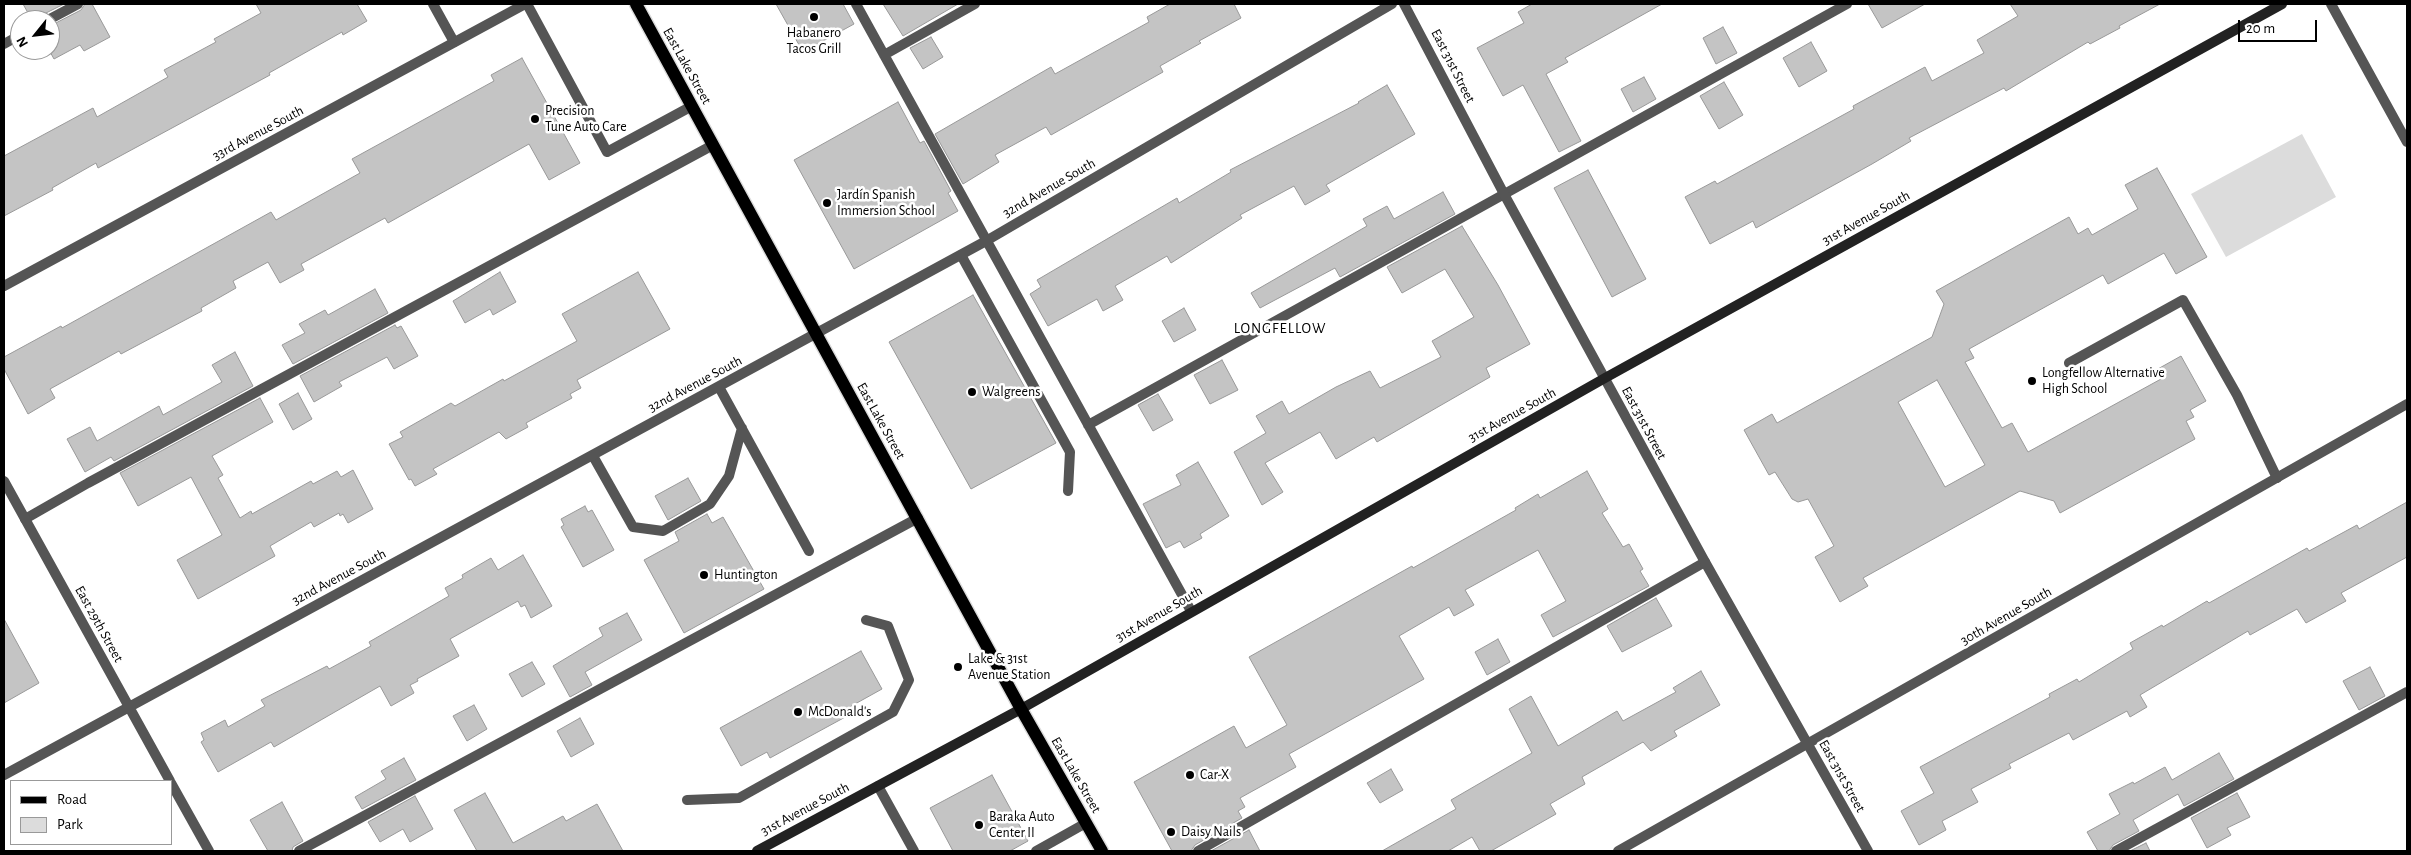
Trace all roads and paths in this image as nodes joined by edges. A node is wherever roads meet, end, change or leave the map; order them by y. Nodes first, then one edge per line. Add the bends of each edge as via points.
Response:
1 (78, 4) edge
2 (433, 4) edge
3 (526, 4) edge
4 (636, 4) edge
5 (856, 4) edge
6 (975, 4) edge
7 (1392, 4) edge
8 (1404, 4) edge
9 (1847, 4) edge
10 (2282, 4) edge
11 (2331, 4) edge
12 (60, 14) edge
13 (454, 42) junction
14 (884, 55) junction
15 (692, 106) junction
16 (2407, 142) edge
17 (713, 145) junction
18 (1504, 194) junction
19 (986, 241) junction
20 (961, 255) junction
21 (4, 286) edge
22 (817, 334) junction
23 (2069, 363) dead end
24 (1605, 378) junction
25 (720, 387) junction
26 (2407, 404) edge
27 (1088, 425) junction
28 (742, 428) junction
29 (593, 456) junction
30 (2277, 478) junction
31 (4, 481) edge
32 (1068, 491) dead end
33 (918, 518) junction
34 (25, 519) junction
35 (809, 551) dead end
36 (1704, 562) junction
37 (1191, 611) junction
38 (866, 620) dead end
39 (2407, 692) edge
40 (129, 706) junction
41 (1021, 709) junction
42 (1809, 745) junction
43 (4, 775) edge
44 (170, 780) edge
45 (172, 784) edge
46 (878, 786) junction
47 (687, 800) dead end
48 (1086, 823) junction
49 (209, 851) edge
50 (299, 851) edge
51 (756, 851) edge
52 (914, 851) edge
53 (1036, 851) edge
54 (1102, 851) edge
55 (1198, 851) edge
56 (1618, 851) edge
57 (1868, 851) edge
58 (2116, 851) edge

1 - 12 street
2 - 13 street
3 - 13 street, 33rd Avenue South
3 - 15 street via 607,152
4 - 15 main road, East Lake Street
5 - 14 street
6 - 14 street
7 - 19 street, 32nd Avenue South
8 - 18 street, East 31st Street
9 - 18 street
10 - 24 street, 31st Avenue South
11 - 16 street
13 - 21 street, 33rd Avenue South
14 - 19 street
15 - 17 main road, East Lake Street
17 - 22 main road, East Lake Street
17 - 34 street
18 - 24 street, East 31st Street
18 - 27 street
19 - 20 street, 32nd Avenue South
19 - 27 street
20 - 22 street, 32nd Avenue South
20 - 32 street via 1070,452
22 - 25 street, 32nd Avenue South
22 - 33 main road, East Lake Street
23 - 30 street via 2183,300 2237,395
24 - 36 street, East 31st Street
24 - 37 street, 31st Avenue South
25 - 28 street
25 - 29 street, 32nd Avenue South
26 - 30 street, 30th Avenue South
27 - 37 street
28 - 29 street via 729,476 710,504 663,531 633,527
28 - 35 street
29 - 40 street, 32nd Avenue South
30 - 42 street, 30th Avenue South
31 - 34 street, East 29th Street
33 - 41 main road, East Lake Street
33 - 50 street
34 - 40 street, East 29th Street
36 - 42 street, East 31st Street
36 - 55 street
37 - 41 street, 31st Avenue South
38 - 47 street via 888,626 909,680 893,712 739,798
39 - 58 street
40 - 43 street, 32nd Avenue South
40 - 44 street, East 29th Street
41 - 46 street, 31st Avenue South
41 - 48 main road, East Lake Street
42 - 56 street, 30th Avenue South
42 - 57 street, East 31st Street
45 - 49 street, East 29th Street
46 - 51 street, 31st Avenue South
46 - 52 street
48 - 53 street
48 - 54 main road, East Lake Street

